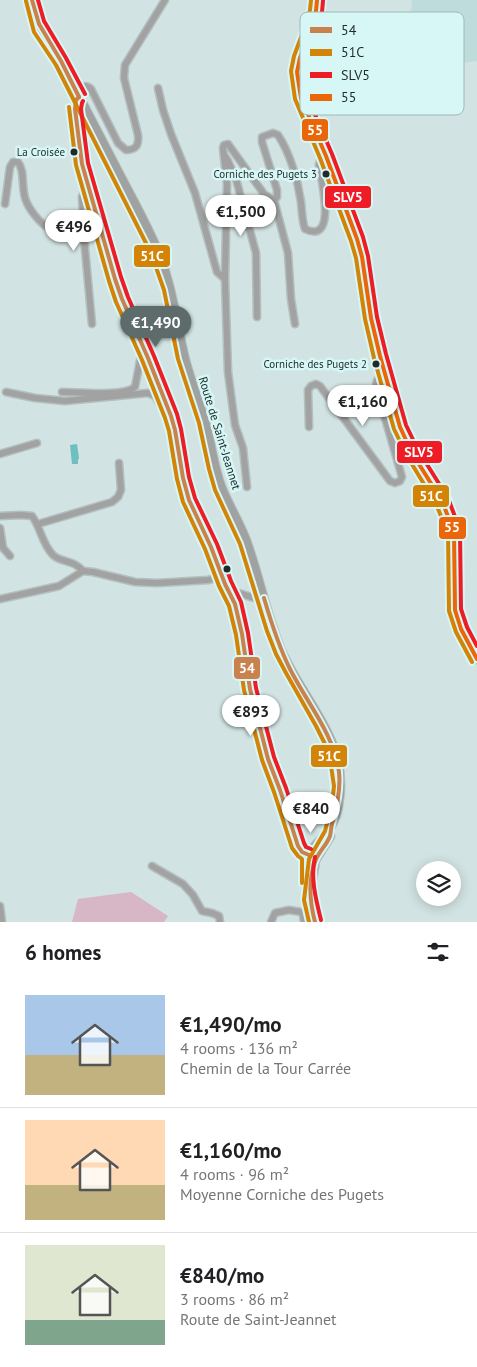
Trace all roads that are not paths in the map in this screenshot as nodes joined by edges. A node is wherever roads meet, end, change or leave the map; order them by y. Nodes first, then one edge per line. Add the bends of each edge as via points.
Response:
1 (32, 0) edge
2 (165, 0) edge
3 (300, 58) edge
4 (158, 88) dead end
5 (300, 92) edge
6 (77, 93) junction
7 (308, 115) edge
8 (223, 154) junction
9 (326, 156) junction
10 (88, 185) junction
11 (274, 200) junction
12 (5, 204) dead end
13 (83, 221) junction
14 (225, 279) junction
15 (257, 317) dead end
16 (92, 324) dead end
17 (295, 324) dead end
18 (143, 345) junction
19 (385, 374) junction
20 (6, 392) dead end
21 (62, 392) dead end
22 (171, 416) junction
23 (309, 427) dead end
24 (36, 443) dead end
25 (0, 454) edge
26 (119, 463) dead end
27 (247, 487) dead end
28 (0, 516) edge
29 (38, 524) junction
30 (0, 528) edge
31 (10, 556) dead end
32 (83, 571) junction
33 (222, 576) junction
34 (231, 593) junction
35 (264, 598) junction
36 (0, 599) edge
37 (477, 659) edge
38 (333, 824) junction
39 (318, 853) junction
40 (309, 855) junction
41 (152, 866) dead end
42 (310, 900) junction
43 (0, 906) edge
44 (2, 922) edge
45 (220, 922) edge
46 (271, 922) edge
47 (304, 922) edge
48 (315, 922) edge

1 - 6 main road, Route de Saint-Jeannet via 40,29
2 - 6 street via 124,65 124,78 138,135 137,146 126,150 118,143 91,88 84,86
3 - 5 main road via 297,72
4 - 14 street via 171,134 195,193 217,272
6 - 10 street via 75,108
6 - 35 main road, Route de Saint-Jeannet via 164,268 184,358 205,421 221,488 246,542
7 - 9 main road
8 - 11 street via 224,145 228,144 264,194
8 - 14 street via 227,184
8 - 15 street via 236,180 256,253
9 - 11 street via 319,165 326,213 324,222 316,232 309,232 303,225 299,193 287,152 278,135 273,133 262,137 277,190
9 - 19 main road via 362,257 371,318
10 - 13 street via 82,198
10 - 18 street via 115,279
11 - 17 street via 288,253
12 - 13 street via 10,167 13,162 18,162 22,166 27,205 44,225 66,230 78,227
13 - 16 street
14 - 27 street via 228,372
18 - 21 street via 132,390
18 - 22 street
19 - 23 street via 379,377 376,388 402,477 400,481 390,481 316,384 308,390
19 - 37 main road via 404,437 442,501 454,532 455,610
20 - 22 street via 65,400 148,393 155,396
22 - 33 street via 189,500
24 - 25 street
26 - 29 street via 121,490 112,502
28 - 29 street via 32,516
29 - 32 street via 54,557 74,563
30 - 31 street via 3,548
32 - 33 street via 135,582 157,583
32 - 36 street via 60,586
33 - 34 street
34 - 35 street
34 - 40 street via 268,759 298,846
35 - 38 main road, Route de Saint-Jeannet via 282,652 332,744 340,786
38 - 39 main road, Route de Saint-Jeannet via 328,840
38 - 40 main road, Route de Saint-Jeannet
39 - 40 street
39 - 42 main road, Route de Saint-Jeannet
40 - 42 main road, Route de Saint-Jeannet via 306,863
41 - 45 street via 183,884 202,911 216,914
42 - 48 main road, Route de Saint-Jeannet
43 - 44 street
46 - 47 street via 275,913 289,910 302,913

